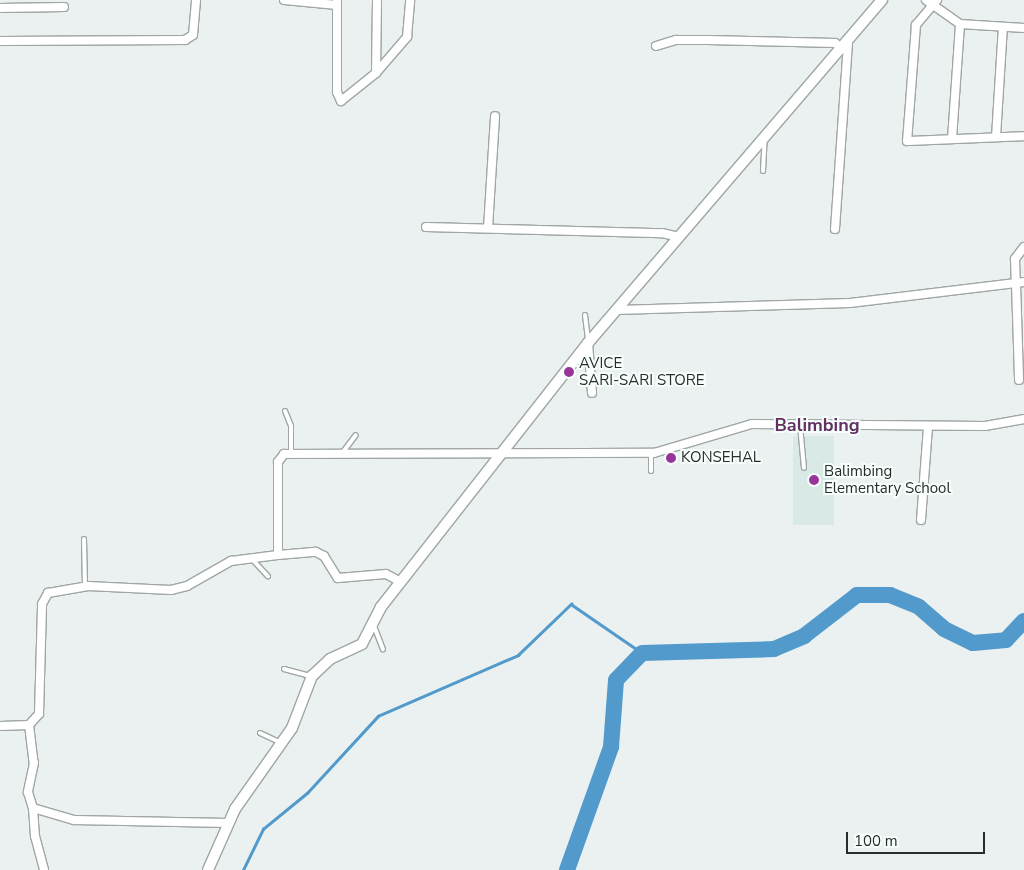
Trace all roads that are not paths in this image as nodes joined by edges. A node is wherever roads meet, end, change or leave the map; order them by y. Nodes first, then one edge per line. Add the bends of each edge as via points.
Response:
1 (196, 0) edge
2 (284, 0) edge
3 (376, 0) edge
4 (410, 0) edge
5 (882, 0) edge
6 (926, 0) edge
7 (337, 3) edge
8 (935, 3) edge
9 (64, 7) dead end
10 (0, 8) edge
11 (960, 24) junction
12 (1002, 27) junction
13 (1024, 28) edge
14 (0, 40) edge
15 (846, 45) junction
16 (656, 46) dead end
17 (376, 73) junction
18 (496, 116) dead end
19 (1024, 136) edge
20 (996, 137) junction
21 (765, 138) junction
22 (952, 139) junction
23 (763, 171) dead end
24 (426, 227) dead end
25 (488, 228) junction
26 (835, 229) dead end
27 (679, 237) junction
28 (1024, 247) edge
29 (1020, 283) edge
30 (617, 310) junction
31 (586, 315) dead end
32 (588, 343) junction
33 (1019, 380) dead end
34 (592, 392) dead end
35 (285, 411) dead end
36 (1024, 419) edge
37 (800, 425) junction
38 (928, 426) junction
39 (356, 435) dead end
40 (291, 452) junction
41 (342, 452) junction
42 (652, 453) junction
43 (498, 456) junction
44 (804, 468) dead end
45 (650, 471) dead end
46 (921, 520) dead end
47 (84, 539) dead end
48 (278, 555) junction
49 (251, 558) junction
50 (268, 576) dead end
51 (402, 582) junction
52 (85, 586) junction
53 (373, 624) junction
54 (383, 648) dead end
55 (284, 669) dead end
56 (312, 676) junction
57 (0, 726) edge
58 (29, 726) junction
59 (260, 733) dead end
60 (281, 743) junction
61 (33, 808) junction
62 (228, 823) junction
63 (44, 870) edge
64 (208, 870) edge

1 - 14 street via 193,35 185,40
2 - 7 street
3 - 17 street
4 - 17 street via 407,37
5 - 15 street
6 - 8 street
7 - 17 street via 340,101
8 - 11 street
8 - 22 street via 916,26 907,141
9 - 10 street
11 - 12 street
11 - 22 street
12 - 13 street
12 - 20 street
15 - 16 street via 676,40
15 - 21 street
15 - 26 street
18 - 25 street
19 - 20 street
20 - 22 street
21 - 23 lane
21 - 27 street
24 - 25 street
25 - 27 street
27 - 30 street
28 - 29 street via 1015,259
29 - 30 street via 850,303
29 - 33 street
30 - 32 street
31 - 32 lane
32 - 34 street
32 - 43 street
35 - 40 lane via 291,426
36 - 38 street via 985,426
37 - 38 street
37 - 42 street via 730,428
37 - 44 lane
38 - 46 street
39 - 41 lane
40 - 41 street
40 - 48 street via 278,462
41 - 43 street
42 - 43 street
42 - 45 lane
43 - 51 street
47 - 52 lane
48 - 49 street
48 - 51 street via 316,552 324,556 338,578 386,574
49 - 50 lane
49 - 52 street via 218,566 187,586 171,590
51 - 53 street
52 - 58 street via 58,588 48,593 42,604 42,704
53 - 54 lane
53 - 56 street via 362,644 330,659
55 - 56 lane
56 - 60 street via 305,699
57 - 58 street
58 - 61 street via 34,763 28,792
59 - 60 lane
60 - 62 street
61 - 62 street via 74,820
61 - 63 street via 34,836
62 - 64 street

